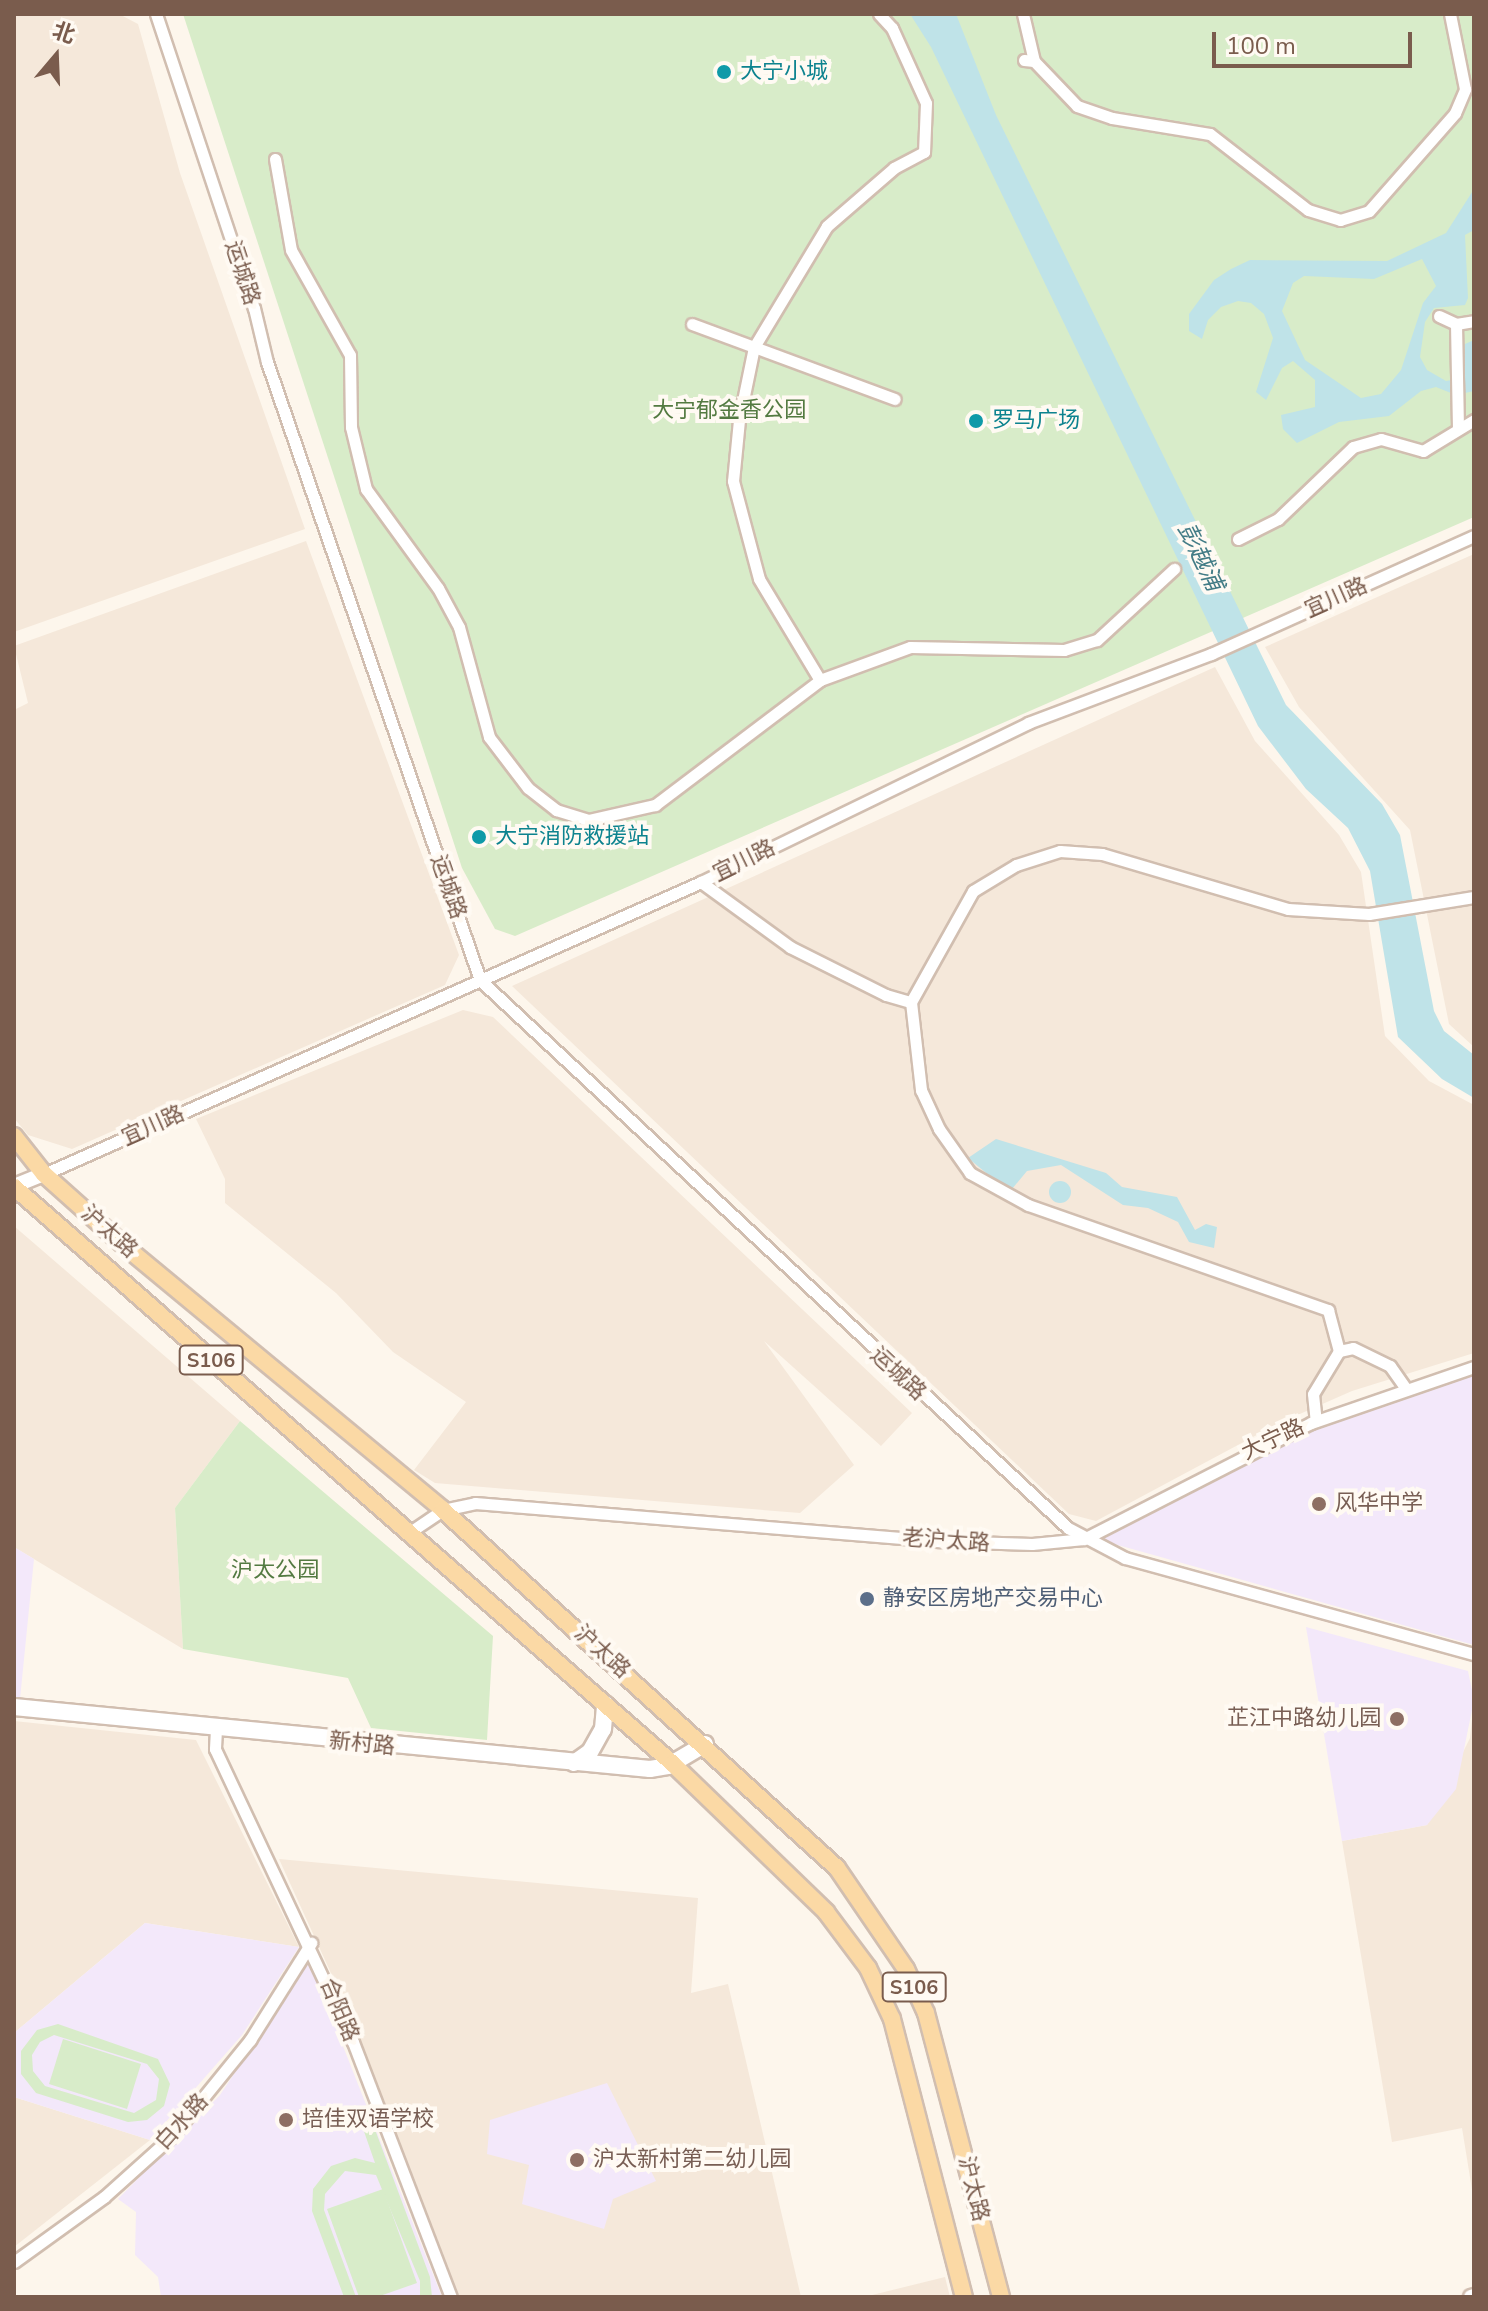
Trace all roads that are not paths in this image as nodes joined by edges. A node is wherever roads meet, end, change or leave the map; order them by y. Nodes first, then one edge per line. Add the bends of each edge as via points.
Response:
1 (156, 14) edge
2 (879, 14) edge
3 (1023, 14) edge
4 (1450, 14) edge
5 (275, 159) dead end
6 (1439, 316) dead end
7 (1474, 321) edge
8 (692, 324) dead end
9 (1456, 324) junction
10 (754, 347) junction
11 (895, 399) dead end
12 (1474, 420) edge
13 (1458, 427) junction
14 (1474, 536) edge
15 (1238, 539) dead end
16 (1174, 569) dead end
17 (820, 680) junction
18 (701, 882) junction
19 (1474, 897) edge
20 (480, 980) junction
21 (911, 1002) junction
22 (14, 1136) edge
23 (44, 1174) junction
24 (14, 1186) edge
25 (1339, 1351) junction
26 (1474, 1367) edge
27 (1406, 1389) junction
28 (1316, 1421) junction
29 (443, 1510) junction
30 (410, 1532) junction
31 (1084, 1539) junction
32 (1474, 1654) edge
33 (605, 1704) junction
34 (14, 1707) edge
35 (216, 1729) junction
36 (705, 1744) junction
37 (574, 1763) junction
38 (673, 1764) junction
39 (311, 1943) junction
40 (14, 2262) edge
41 (451, 2297) edge
42 (964, 2297) edge
43 (1001, 2297) edge

1 - 20 street, 运城路 via 267,362
2 - 10 street via 892,28 926,103 924,152 894,168 827,226
3 - 4 street via 1029,61 1077,106 1112,118 1210,134 1308,210 1340,220 1369,211 1455,113 1465,89
5 - 17 street via 291,250 350,355 351,427 366,489 438,588 459,627 489,737 528,788 556,810 589,820 655,805
6 - 9 street
7 - 9 street
8 - 10 street
9 - 13 street
10 - 11 street
10 - 17 street via 733,481 742,531 759,579
12 - 13 street
13 - 15 street via 1423,451 1381,439 1353,447 1278,519
14 - 18 street, 宜川路 via 1211,654 1028,723
16 - 17 street via 1097,640 1075,647 910,647
18 - 20 street, 宜川路
18 - 21 street via 790,947
19 - 21 street via 1369,914 1288,909 1102,854 1060,851 1016,865 973,891
20 - 23 street, 宜川路
20 - 31 street, 运城路 via 1040,1507
21 - 25 street via 921,1090 939,1129 970,1173 1028,1205 1316,1302 1328,1310
22 - 23 main road, 沪太路 / S106
23 - 24 street, 宜川路
23 - 29 main road, 沪太路 / S106
24 - 30 main road, 沪太路 / S106
25 - 27 street via 1353,1348 1390,1366
25 - 28 street via 1313,1394
26 - 27 street, 大宁路
27 - 28 street, 大宁路
28 - 31 street, 大宁路
29 - 30 street, 老沪太路
29 - 31 street, 老沪太路 via 475,1503 997,1545
29 - 36 main road, 沪太路 / S106
30 - 33 main road, 沪太路 / S106
31 - 32 street, 老沪太路 via 1125,1558
33 - 37 main road via 603,1729 590,1752
33 - 38 main road, 沪太路 / S106
34 - 35 main road, 新村路
35 - 37 main road, 新村路
35 - 39 street, 合阳路 via 215,1749
36 - 38 main road, 新村路
36 - 43 main road, 沪太路 / S106 via 837,1868 906,1969 926,2013
37 - 38 main road, 新村路 via 650,1769
38 - 42 main road, 沪太路 / S106 via 779,1861 868,1968 892,2019
39 - 40 street, 白水路 via 250,2040 172,2136 104,2197
39 - 41 street, 合阳路

